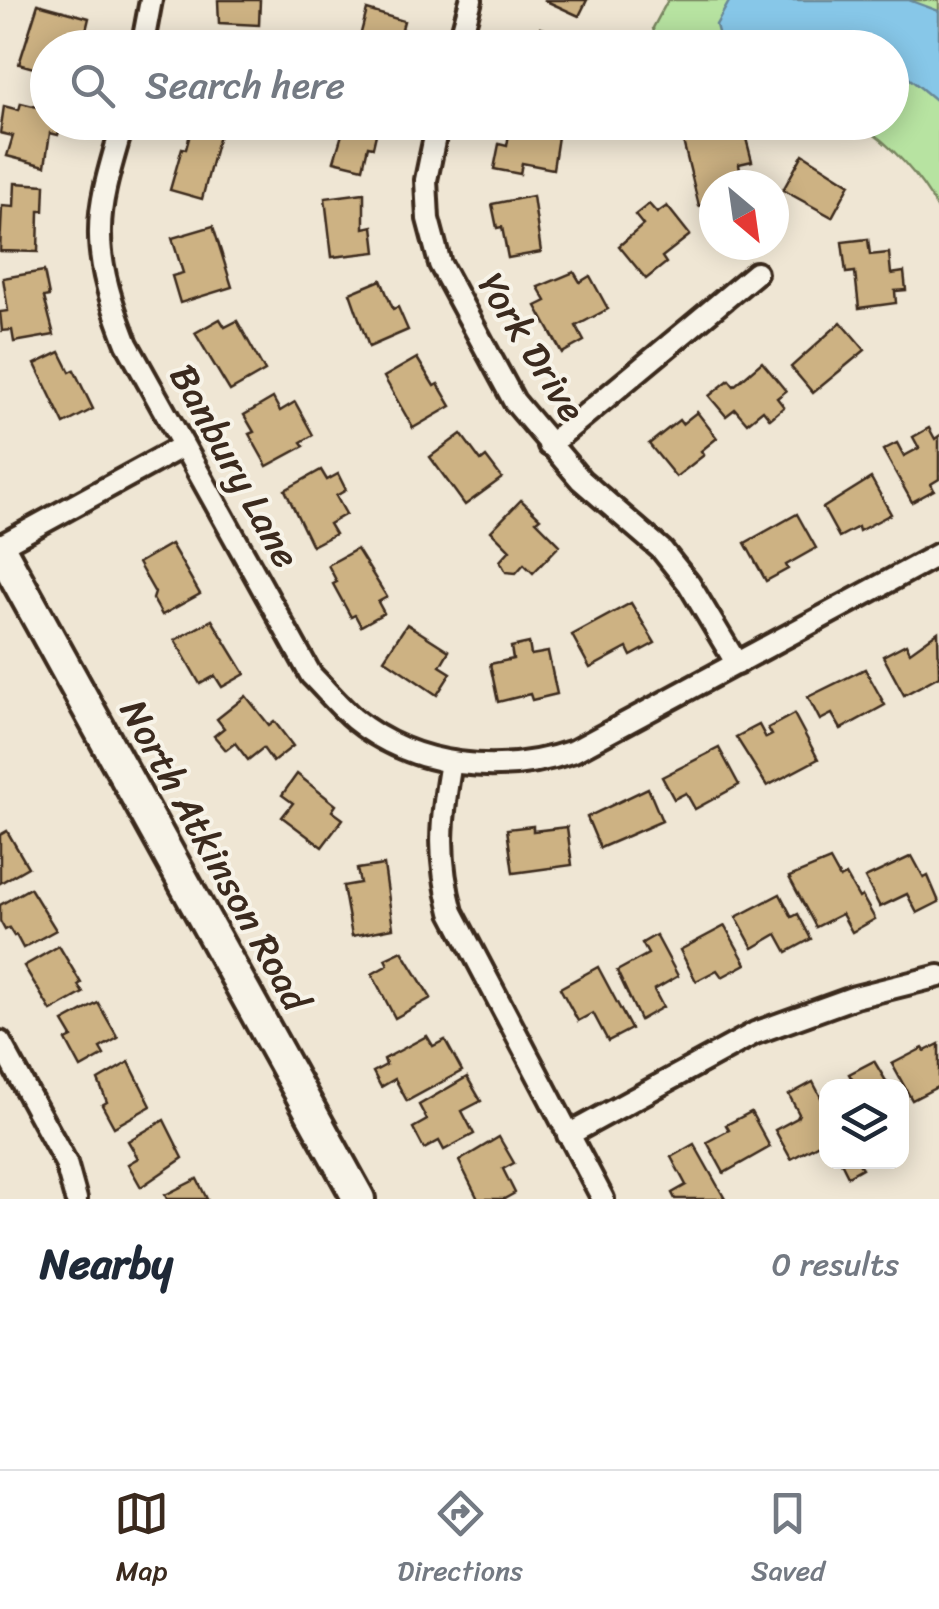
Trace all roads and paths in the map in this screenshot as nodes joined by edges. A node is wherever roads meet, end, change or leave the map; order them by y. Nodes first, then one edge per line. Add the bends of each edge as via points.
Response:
1 (151, 0) edge
2 (471, 0) edge
3 (145, 30) edge
4 (463, 30) edge
5 (119, 140) edge
6 (434, 140) edge
7 (756, 273) dead end
8 (550, 445) junction
9 (183, 446) junction
10 (0, 548) edge
11 (939, 554) edge
12 (738, 664) junction
13 (451, 762) junction
14 (939, 976) edge
15 (0, 1042) edge
16 (568, 1135) junction
17 (76, 1199) edge
18 (359, 1199) edge
19 (603, 1199) edge

1 - 3 street
2 - 4 street
5 - 9 street, Banbury Lane via 102,207 103,264 126,344
6 - 8 street, York Drive via 426,180 440,264 514,400
7 - 8 street
8 - 12 street, York Drive via 580,480 662,550
9 - 10 street
9 - 13 street, Banbury Lane via 311,675 355,720 406,750
10 - 18 main road, North Atkinson Road
11 - 12 street, Banbury Lane
12 - 13 street, Banbury Lane via 574,751 517,766
13 - 16 street via 440,824 452,912
14 - 16 street via 754,1032
15 - 17 street via 66,1162
16 - 19 street

